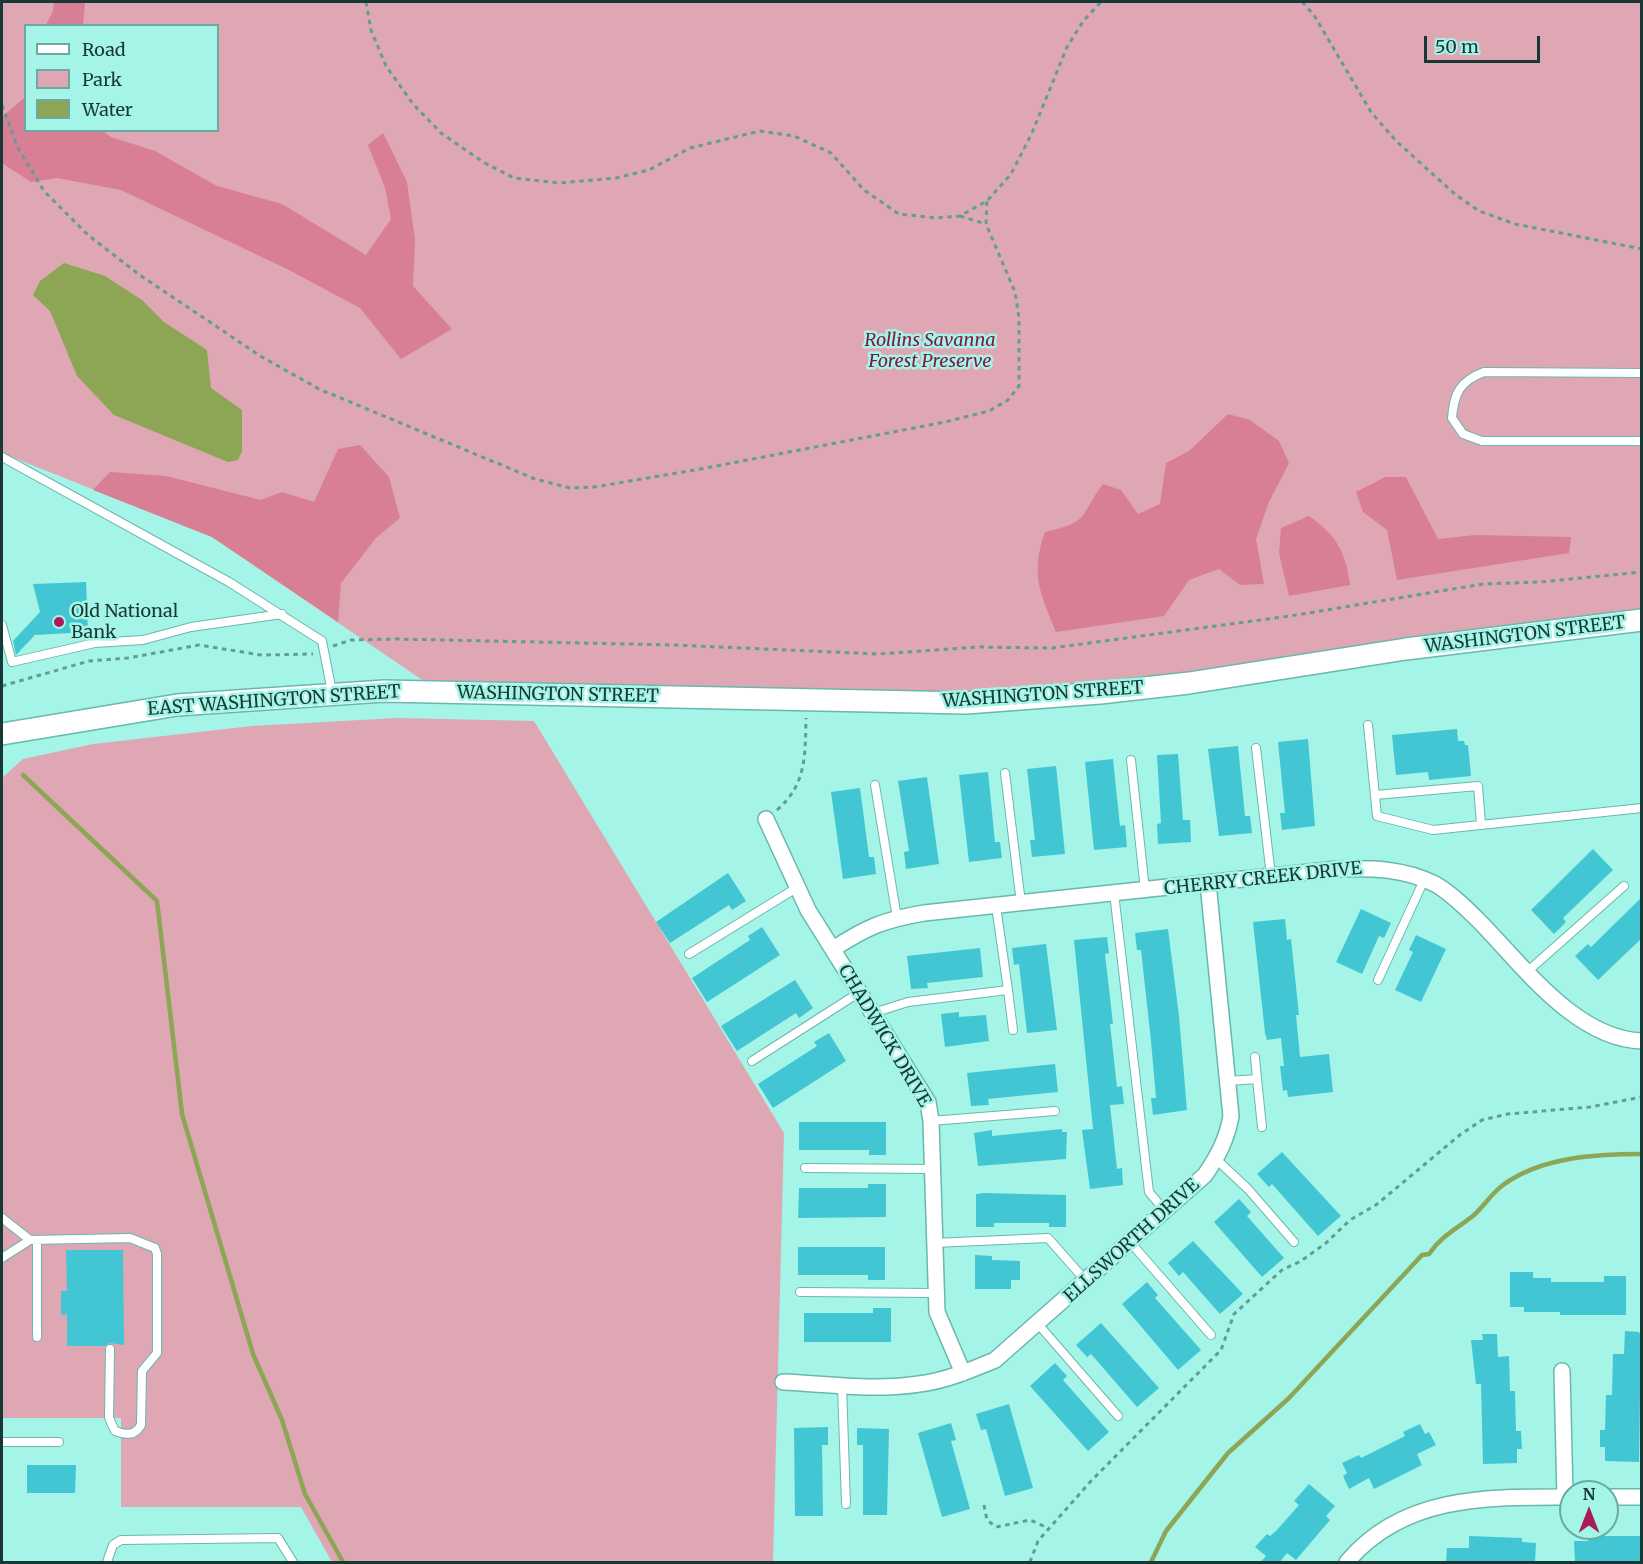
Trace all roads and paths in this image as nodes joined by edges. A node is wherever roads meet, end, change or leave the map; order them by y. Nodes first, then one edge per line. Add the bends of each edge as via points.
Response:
1 (366, 2) edge
2 (1101, 2) edge
3 (1302, 2) edge
4 (2, 105) edge
5 (987, 201) junction
6 (960, 216) junction
7 (986, 224) junction
8 (1641, 249) edge
9 (1641, 373) edge
10 (1641, 441) edge
11 (2, 458) edge
12 (1641, 572) edge
13 (282, 614) junction
14 (1641, 620) edge
15 (2, 625) edge
16 (324, 650) junction
17 (2, 686) edge
18 (440, 692) joint
19 (332, 693) junction
20 (806, 700) junction
21 (1368, 725) dead end
22 (2, 734) edge
23 (1256, 748) dead end
24 (1131, 760) dead end
25 (1005, 773) dead end
26 (875, 785) dead end
27 (1375, 795) junction
28 (1641, 808) edge
29 (766, 819) joint
30 (1481, 824) junction
31 (1271, 876) junction
32 (1424, 880) junction
33 (1209, 883) junction
34 (1624, 886) dead end
35 (798, 887) junction
36 (1145, 890) junction
37 (1114, 893) junction
38 (1021, 903) junction
39 (996, 906) junction
40 (897, 918) junction
41 (833, 949) junction
42 (689, 954) dead end
43 (1528, 971) junction
44 (1378, 980) dead end
45 (1008, 990) junction
46 (860, 992) junction
47 (873, 1013) junction
48 (1013, 1030) dead end
49 (1641, 1041) edge
50 (1255, 1058) dead end
51 (752, 1060) dead end
52 (1257, 1079) junction
53 (1228, 1081) junction
54 (1641, 1097) edge
55 (1055, 1111) dead end
56 (931, 1121) junction
57 (1262, 1127) dead end
58 (1216, 1159) junction
59 (805, 1168) dead end
60 (932, 1169) junction
61 (1165, 1211) junction
62 (2, 1218) edge
63 (34, 1240) junction
64 (1131, 1242) junction
65 (1294, 1242) dead end
66 (934, 1243) junction
67 (2, 1258) edge
68 (1086, 1281) junction
69 (800, 1293) dead end
70 (935, 1293) junction
71 (1038, 1324) junction
72 (1211, 1335) dead end
73 (37, 1338) dead end
74 (110, 1349) dead end
75 (1562, 1371) dead end
76 (963, 1373) junction
77 (783, 1383) dead end
78 (842, 1384) junction
79 (1118, 1416) dead end
80 (2, 1442) edge
81 (59, 1442) dead end
82 (1567, 1480) edge
83 (1559, 1497) edge
84 (1619, 1497) edge
85 (1641, 1497) edge
86 (846, 1504) dead end
87 (984, 1505) dead end
88 (1049, 1528) junction
89 (106, 1563) edge
90 (293, 1563) edge
91 (1030, 1563) edge
92 (1347, 1563) edge

1 - 6 path via 371,30 386,66 413,104 441,133 514,178 559,183 616,178 649,170 690,148 760,131 794,136 831,153 864,190 899,214
2 - 5 path via 1067,46 1011,174
3 - 8 path via 1314,15 1371,112 1396,141 1456,195 1479,211 1515,224
4 - 7 path via 18,148 44,191 88,235 217,328 319,389 535,480 570,488 706,468 945,422 989,411 1008,400 1019,386 1019,318 1015,292
5 - 6 path
5 - 7 path
6 - 7 path
9 - 10 lane via 1484,372 1459,387 1452,418 1463,434 1482,441
11 - 13 lane
12 - 16 path via 1483,584 1290,616 1052,648 977,647 879,654 398,639 351,640
13 - 15 lane via 191,627 142,640 95,643 12,662
13 - 16 lane via 322,641
14 - 20 main road, WASHINGTON STREET via 1100,693 966,704
16 - 17 path via 310,655 261,655 199,645 89,661
16 - 19 lane
18 - 19 main road, EAST WASHINGTON STREET
18 - 20 main road, WASHINGTON STREET
19 - 22 main road, EAST WASHINGTON STREET via 177,705
20 - 29 path via 804,763 797,788
21 - 27 lane
23 - 31 lane
24 - 36 lane
25 - 38 lane
26 - 40 lane
27 - 30 lane via 1377,816 1433,830
27 - 30 lane via 1478,786
28 - 30 lane
29 - 35 street, CHADWICK DRIVE
31 - 32 street, CHERRY CREEK DRIVE via 1379,868
31 - 33 street, CHERRY CREEK DRIVE
32 - 43 street, CHERRY CREEK DRIVE via 1465,907
32 - 44 lane
33 - 36 street, CHERRY CREEK DRIVE
33 - 53 street, ELLSWORTH DRIVE
34 - 43 lane
35 - 41 street, CHADWICK DRIVE
35 - 42 lane
36 - 37 street, CHERRY CREEK DRIVE
37 - 38 street, CHERRY CREEK DRIVE
37 - 61 lane via 1149,1192
38 - 39 street, CHERRY CREEK DRIVE
39 - 40 street, CHERRY CREEK DRIVE
39 - 45 lane
40 - 41 street, CHERRY CREEK DRIVE via 868,927
41 - 46 street, CHADWICK DRIVE
43 - 49 street, CHERRY CREEK DRIVE via 1574,1017 1606,1033
45 - 47 lane via 908,1002
45 - 48 lane
46 - 47 street, CHADWICK DRIVE
46 - 51 lane
47 - 56 street, CHADWICK DRIVE via 928,1102
50 - 52 lane
52 - 53 lane
52 - 57 lane
53 - 58 street, ELLSWORTH DRIVE via 1231,1116
54 - 88 path via 1590,1107 1508,1114 1482,1120 1461,1134 1326,1243 1282,1270 1234,1314 1221,1350
55 - 56 lane
56 - 60 street, CHADWICK DRIVE
58 - 61 street, ELLSWORTH DRIVE via 1205,1175
58 - 65 lane
59 - 60 lane
60 - 66 street, CHADWICK DRIVE
61 - 64 street, ELLSWORTH DRIVE
62 - 63 lane
63 - 67 lane
63 - 73 lane
63 - 74 lane via 130,1238 154,1248 157,1353 142,1371 141,1425 131,1434 115,1431 109,1418
64 - 68 street, ELLSWORTH DRIVE
64 - 72 lane
66 - 68 lane via 1048,1238
66 - 70 street, CHADWICK DRIVE
68 - 71 street, ELLSWORTH DRIVE
69 - 70 lane
70 - 76 street, CHADWICK DRIVE via 937,1312
71 - 76 street, ELLSWORTH DRIVE via 995,1360
71 - 79 lane
75 - 82 street
76 - 78 street, ELLSWORTH DRIVE via 920,1384
77 - 78 street, ELLSWORTH DRIVE
78 - 86 lane
80 - 81 lane
83 - 92 street via 1490,1497 1450,1502 1411,1514 1380,1532
84 - 85 street
87 - 88 path via 987,1520 996,1527 1030,1520
88 - 91 path via 1038,1541
89 - 90 lane via 113,1545 121,1540 278,1538

